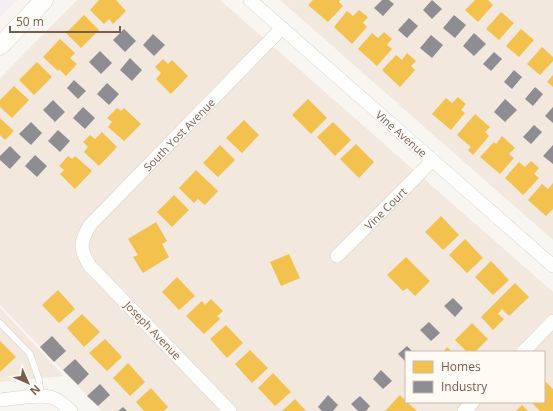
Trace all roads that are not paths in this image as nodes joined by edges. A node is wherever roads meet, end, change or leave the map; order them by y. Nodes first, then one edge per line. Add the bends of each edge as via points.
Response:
1 (44, 0) edge
2 (250, 0) edge
3 (282, 28) junction
4 (0, 46) edge
5 (432, 161) junction
6 (82, 246) joint
7 (337, 256) dead end
8 (553, 266) edge
9 (553, 321) edge
10 (0, 323) edge
11 (524, 351) edge
12 (41, 396) junction
13 (0, 400) edge
14 (472, 403) edge
15 (68, 410) edge
16 (230, 411) edge
17 (464, 411) edge

1 - 4 street
2 - 3 street, Vine Avenue
3 - 5 street, Vine Avenue
3 - 6 street, South Yost Avenue via 90,226
5 - 7 street, Vine Court
5 - 8 street, Vine Avenue
6 - 16 street, Joseph Avenue via 90,266
9 - 11 street
10 - 12 lane via 30,354 39,380
12 - 13 street
12 - 15 street via 55,398
14 - 17 street

